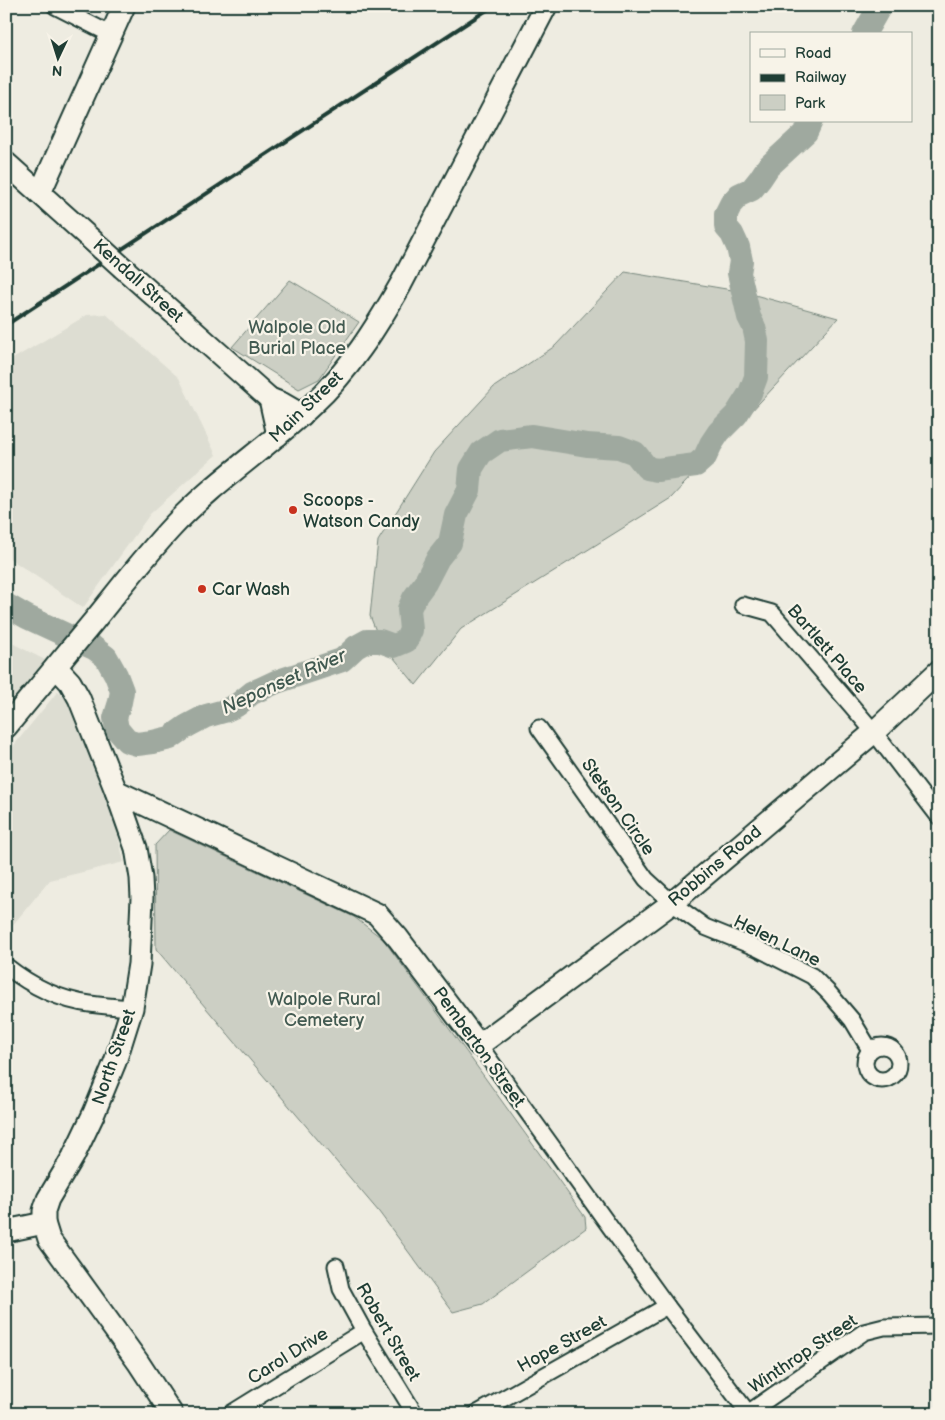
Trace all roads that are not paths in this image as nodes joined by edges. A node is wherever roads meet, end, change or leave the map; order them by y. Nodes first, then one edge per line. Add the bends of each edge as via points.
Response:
1 (54, 6) edge
2 (124, 6) edge
3 (546, 6) edge
4 (112, 35) junction
5 (6, 163) edge
6 (40, 193) junction
7 (270, 399) junction
8 (302, 415) junction
9 (278, 435) junction
10 (743, 605) dead end
11 (56, 667) junction
12 (939, 671) edge
13 (6, 727) edge
14 (538, 728) dead end
15 (874, 732) junction
16 (116, 791) junction
17 (939, 817) edge
18 (672, 903) junction
19 (6, 966) edge
20 (132, 1008) junction
21 (479, 1045) junction
22 (870, 1050) dead end
23 (44, 1223) junction
24 (6, 1231) edge
25 (336, 1266) dead end
26 (667, 1306) junction
27 (939, 1326) edge
28 (364, 1331) junction
29 (749, 1413) edge
30 (172, 1414) edge
31 (230, 1414) edge
32 (415, 1414) edge
33 (476, 1414) edge

1 - 4 street
2 - 4 street
3 - 8 street, Main Street via 377,325 328,390
4 - 6 street
5 - 6 street, Kendall Street
6 - 7 street, Kendall Street, bridge
7 - 8 street, Kendall Street
7 - 9 street
8 - 9 street, Main Street
9 - 11 street, Main Street via 203,496 178,521
10 - 15 street, Bartlett Place via 772,613
11 - 13 street, Main Street
11 - 16 street, North Street via 79,698
12 - 15 street, Robbins Road
14 - 18 street, Stetson Circle via 646,879
15 - 17 street, Bartlett Place
15 - 18 street, Robbins Road
16 - 20 street, North Street via 136,848 141,878 139,964
16 - 21 street, Pemberton Street via 377,914
18 - 21 street, Robbins Road
18 - 22 street, Helen Lane via 705,927 757,948 812,976 852,1020
19 - 20 street via 23,979 64,998
20 - 23 street, North Street via 94,1113 48,1199
21 - 26 street, Pemberton Street
23 - 24 street
23 - 30 street via 49,1239
25 - 28 street, Robert Street via 341,1289
26 - 29 street, Pemberton Street
26 - 33 street, Hope Street
27 - 29 street, Winthrop Street via 884,1326 864,1332
28 - 31 street, Carol Drive
28 - 32 street, Robert Street

